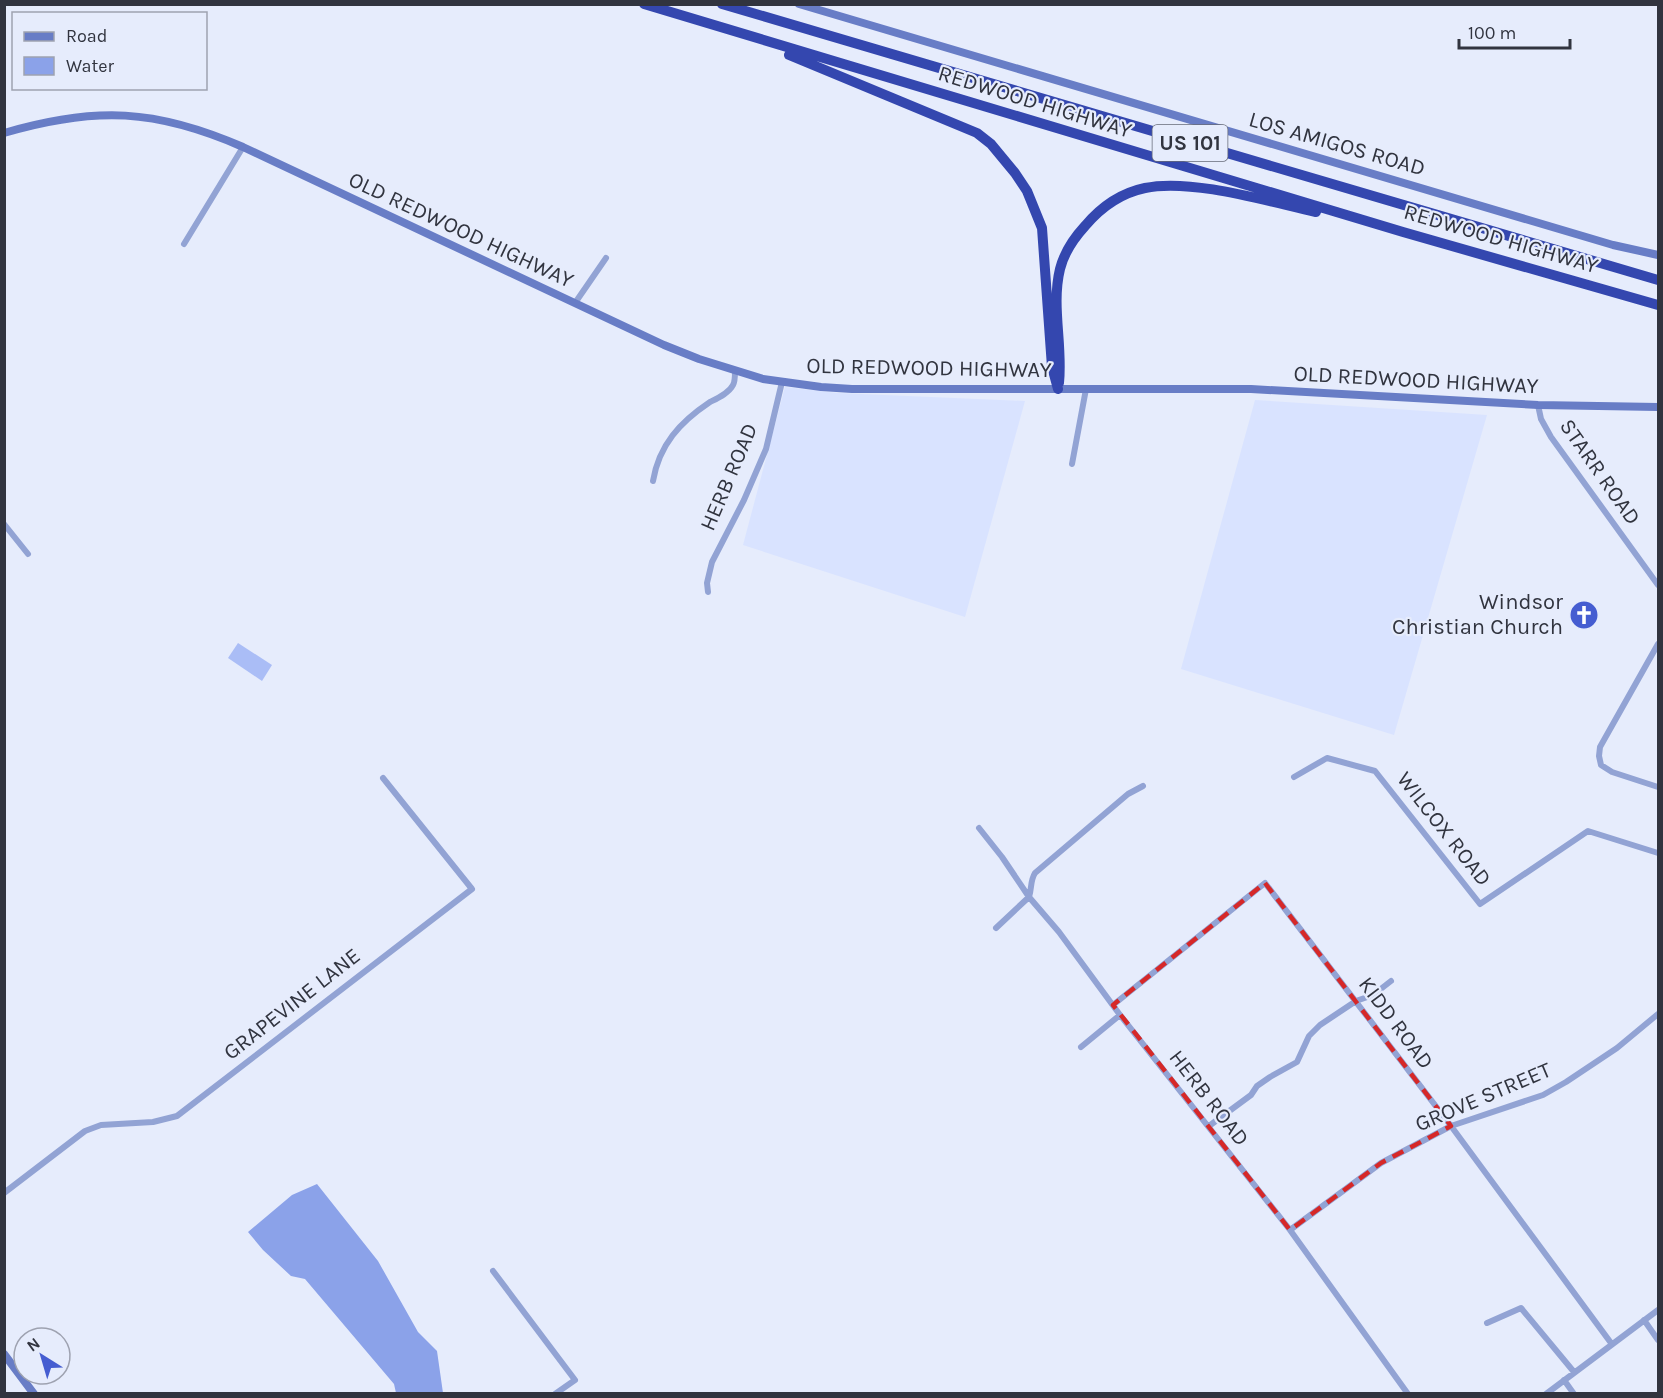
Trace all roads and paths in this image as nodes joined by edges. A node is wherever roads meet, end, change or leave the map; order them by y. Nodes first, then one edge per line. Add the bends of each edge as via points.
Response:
1 (644, 4) edge
2 (722, 4) edge
3 (800, 4) edge
4 (738, 34) junction
5 (4, 133) edge
6 (243, 147) junction
7 (1403, 232) junction
8 (184, 244) dead end
9 (1659, 255) edge
10 (606, 258) dead end
11 (1659, 280) edge
12 (574, 303) junction
13 (1659, 305) edge
14 (735, 371) junction
15 (782, 382) junction
16 (1058, 389) junction
17 (1086, 389) junction
18 (1538, 405) junction
19 (1659, 407) edge
20 (1072, 464) dead end
21 (653, 481) dead end
22 (4, 524) edge
23 (28, 554) dead end
24 (1659, 585) edge
25 (708, 592) dead end
26 (1659, 644) edge
27 (1294, 777) dead end
28 (383, 778) dead end
29 (1143, 786) dead end
30 (1659, 787) edge
31 (979, 828) dead end
32 (1659, 853) edge
33 (1029, 897) junction
34 (996, 928) dead end
35 (1391, 981) dead end
36 (1356, 1001) junction
37 (1113, 1005) junction
38 (1659, 1014) edge
39 (1120, 1015) junction
40 (1080, 1047) dead end
41 (1209, 1126) junction
42 (1452, 1126) junction
43 (4, 1193) edge
44 (1290, 1230) junction
45 (493, 1271) dead end
46 (1659, 1310) edge
47 (1644, 1320) junction
48 (1487, 1323) dead end
49 (1659, 1340) edge
50 (1611, 1344) junction
51 (4, 1354) edge
52 (1574, 1372) junction
53 (1564, 1380) junction
54 (34, 1394) edge
55 (555, 1394) edge
56 (1408, 1394) edge
57 (1546, 1394) edge
58 (1574, 1394) edge

1 - 4 highway, REDWOOD HIGHWAY / US 101
2 - 11 highway, REDWOOD HIGHWAY / US 101
3 - 9 main road, LOS AMIGOS ROAD via 1613,245
4 - 7 highway, REDWOOD HIGHWAY / US 101
4 - 16 highway via 977,133 1002,155 1027,191 1042,228 1052,367
5 - 6 main road, OLD REDWOOD HIGHWAY via 49,121 112,114 174,122
6 - 8 street
6 - 12 main road, OLD REDWOOD HIGHWAY
7 - 13 highway, REDWOOD HIGHWAY / US 101
7 - 16 highway via 1226,192 1192,188 1146,188 1115,199 1077,235 1060,268 1056,294
10 - 12 street
12 - 14 main road, OLD REDWOOD HIGHWAY via 664,345
14 - 15 main road, OLD REDWOOD HIGHWAY
14 - 21 street via 733,385 726,393 694,414 664,446
15 - 16 main road, OLD REDWOOD HIGHWAY via 852,388
15 - 25 street, HERB ROAD via 766,449 712,562
16 - 17 main road, OLD REDWOOD HIGHWAY
17 - 18 main road, OLD REDWOOD HIGHWAY via 1251,389
17 - 20 street
18 - 19 main road, OLD REDWOOD HIGHWAY
18 - 24 street, STARR ROAD via 1551,437
22 - 23 street
26 - 30 street via 1600,747 1599,756 1601,765 1612,772
27 - 32 street, WILCOX ROAD via 1327,758 1375,771 1480,904 1588,831
28 - 43 street, GRAPEVINE LANE via 472,889 177,1116 153,1122 101,1125 85,1131
29 - 33 street via 1128,794 1035,873
31 - 33 street, HERB ROAD
33 - 34 street
33 - 37 street, HERB ROAD
35 - 36 street via 1373,995
36 - 37 street, KIDD ROAD via 1265,883
36 - 41 street via 1309,1036 1297,1062 1257,1086 1251,1095
36 - 42 street, KIDD ROAD
37 - 39 street, HERB ROAD
38 - 42 street, GROVE STREET via 1617,1048 1543,1095
39 - 40 street
39 - 41 street, HERB ROAD
41 - 44 street, HERB ROAD
42 - 44 street, GROVE STREET via 1381,1163
42 - 50 street, KIDD ROAD
44 - 56 street, HERB ROAD
45 - 55 street via 575,1380
46 - 47 street
47 - 49 street
47 - 50 street
48 - 52 street via 1521,1308
50 - 52 street
51 - 54 main road
52 - 53 street
53 - 57 street
53 - 58 street

